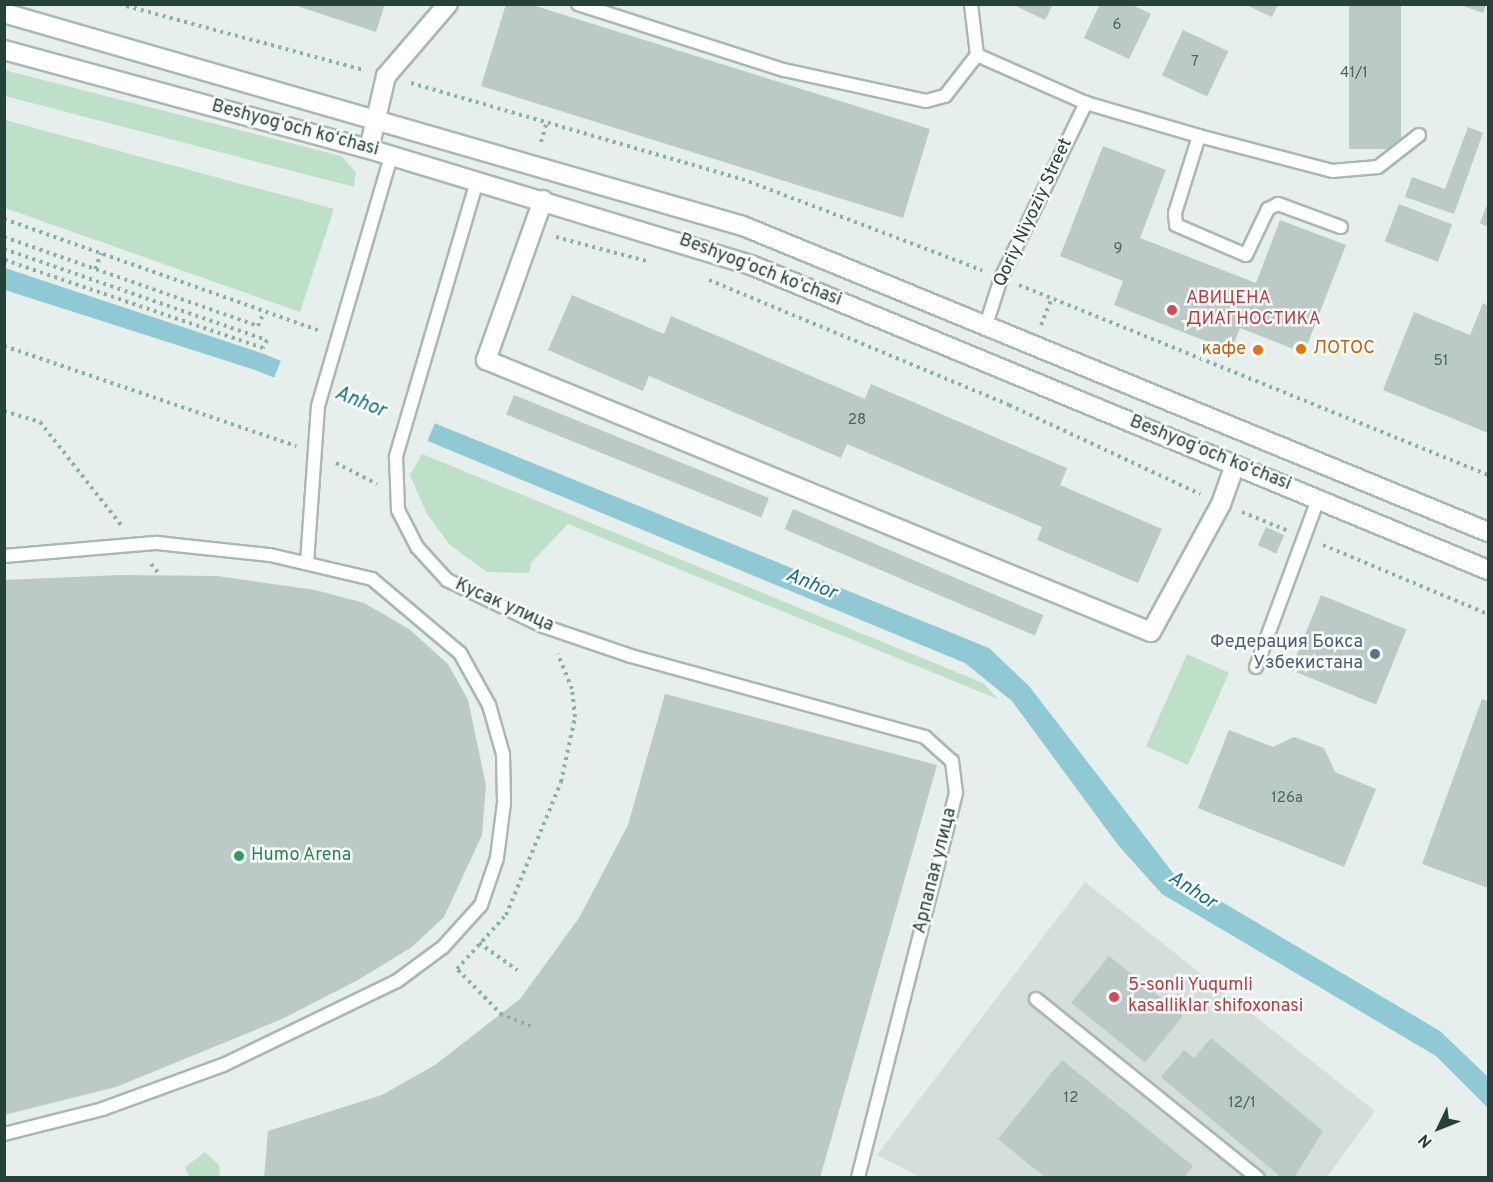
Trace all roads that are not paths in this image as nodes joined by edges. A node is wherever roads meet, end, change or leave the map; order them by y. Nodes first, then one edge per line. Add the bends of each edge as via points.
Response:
1 (448, 4) edge
2 (578, 4) edge
3 (971, 4) edge
4 (4, 13) edge
5 (4, 50) edge
6 (977, 55) junction
7 (1086, 103) junction
8 (374, 118) junction
9 (1419, 135) dead end
10 (1199, 136) junction
11 (369, 149) junction
12 (391, 156) junction
13 (477, 181) junction
14 (543, 200) junction
15 (1341, 227) dead end
16 (986, 325) junction
17 (1236, 465) junction
18 (1318, 499) junction
19 (1488, 532) edge
20 (4, 556) edge
21 (307, 563) junction
22 (1488, 570) edge
23 (1256, 668) dead end
24 (763, 694) joint
25 (1036, 999) dead end
26 (4, 1134) edge
27 (1254, 1176) edge
28 (858, 1178) edge

1 - 8 main road via 386,76
2 - 6 lane via 784,70 926,101 945,96
3 - 6 lane
4 - 8 main road, Beshyogʻoch koʻchasi
5 - 11 main road, Beshyogʻoch koʻchasi
6 - 7 lane
7 - 10 lane
7 - 16 lane, Qoriy Niyoziy Street via 1001,278
8 - 11 main road
8 - 16 main road, Beshyogʻoch koʻchasi via 743,226
9 - 10 lane via 1378,167 1332,171
10 - 15 lane via 1175,213 1176,225 1246,255 1268,210 1278,204
11 - 12 main road, Beshyogʻoch koʻchasi
12 - 13 main road, Beshyogʻoch koʻchasi
12 - 21 lane via 318,406
13 - 14 main road, Beshyogʻoch koʻchasi
13 - 24 lane, Кусак улица via 401,440 394,492 417,547 447,580 543,626
14 - 17 main road, Beshyogʻoch koʻchasi via 751,265
14 - 17 main road via 486,360 1151,632 1221,504
16 - 19 main road, Beshyogʻoch koʻchasi
17 - 18 main road, Beshyogʻoch koʻchasi
18 - 22 main road, Beshyogʻoch koʻchasi
18 - 23 lane
20 - 21 lane via 157,543
21 - 26 lane via 372,579 460,653 489,705 503,754 504,803 497,858 481,905 443,948 397,981 321,1021 103,1109
24 - 28 lane, Арпапая улица via 925,737 952,761 956,793
25 - 27 lane

